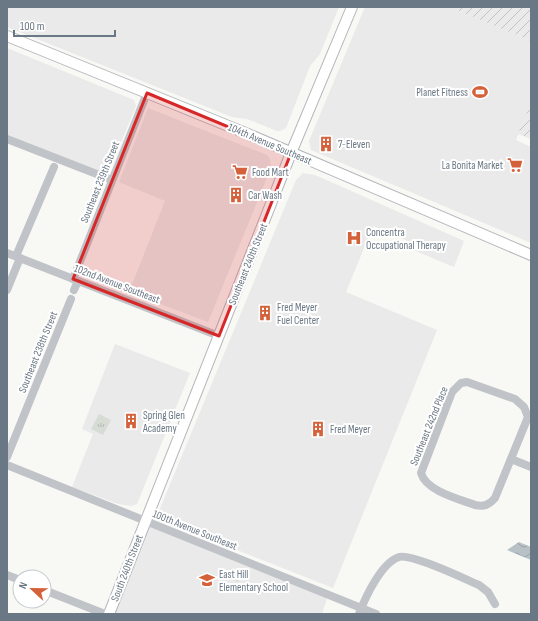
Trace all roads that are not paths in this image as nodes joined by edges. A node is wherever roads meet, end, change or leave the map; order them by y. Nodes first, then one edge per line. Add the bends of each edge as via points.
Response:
1 (352, 7) edge
2 (7, 36) edge
3 (147, 93) junction
4 (7, 139) edge
5 (291, 153) junction
6 (54, 167) dead end
7 (112, 180) junction
8 (7, 253) edge
9 (531, 256) edge
10 (18, 257) junction
11 (75, 280) junction
12 (8, 285) edge
13 (74, 290) dead end
14 (71, 299) dead end
15 (219, 336) junction
16 (7, 458) edge
17 (511, 459) junction
18 (7, 465) edge
19 (531, 467) edge
20 (145, 522) junction
21 (52, 593) edge
22 (495, 604) dead end
23 (360, 611) edge
24 (105, 614) edge
25 (109, 614) edge
26 (376, 614) edge

1 - 5 main road, Southeast 240th Street
2 - 3 main road, 104th Avenue Southeast
3 - 5 main road, 104th Avenue Southeast
3 - 7 street, Southeast 239th Street
4 - 7 street
5 - 9 main road, 104th Avenue Southeast
5 - 15 main road, Southeast 240th Street
6 - 10 street
7 - 11 street, Southeast 239th Street
8 - 10 street, 102nd Avenue Southeast
10 - 11 street, 102nd Avenue Southeast
10 - 12 street
11 - 13 street
11 - 15 street, 102nd Avenue Southeast
14 - 16 street, Southeast 238th Street
15 - 20 main road, Southeast 240th Street
17 - 17 street, Southeast 242nd Place via 495,498 487,506 475,505 429,486 421,473 452,392 461,383 471,382 515,399 524,406 528,420
17 - 19 street
18 - 20 street, 100th Avenue Southeast
20 - 23 street, 100th Avenue Southeast
20 - 25 main road, South 240th Street
21 - 24 street
22 - 23 street via 488,592 479,585 415,559 400,557 384,569
23 - 26 street, 100th Avenue Southeast

